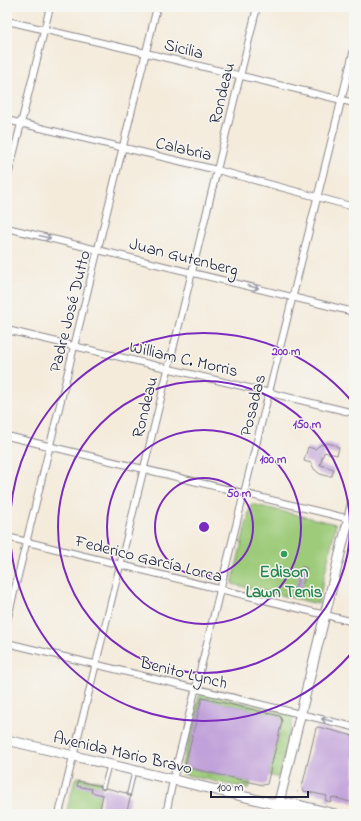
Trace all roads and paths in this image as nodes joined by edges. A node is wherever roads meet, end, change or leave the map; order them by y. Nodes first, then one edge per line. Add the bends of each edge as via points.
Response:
1 (50, 7) edge
2 (157, 7) edge
3 (257, 7) edge
4 (7, 21) edge
5 (44, 30) junction
6 (354, 48) edge
7 (146, 53) junction
8 (240, 76) junction
9 (341, 101) junction
10 (354, 104) edge
11 (7, 120) edge
12 (21, 124) junction
13 (123, 148) junction
14 (217, 170) junction
15 (7, 180) edge
16 (317, 198) junction
17 (354, 207) edge
18 (7, 228) edge
19 (98, 250) junction
20 (192, 273) junction
21 (293, 297) junction
22 (354, 312) edge
23 (7, 330) edge
24 (74, 346) junction
25 (168, 368) junction
26 (269, 392) junction
27 (354, 413) edge
28 (7, 436) edge
29 (50, 446) junction
30 (143, 469) junction
31 (244, 494) junction
32 (354, 498) edge
33 (351, 519) edge
34 (7, 537) edge
35 (26, 542) junction
36 (120, 565) junction
37 (221, 590) junction
38 (325, 615) junction
39 (7, 621) edge
40 (354, 622) edge
41 (7, 643) edge
42 (95, 664) junction
43 (196, 690) junction
44 (301, 714) junction
45 (354, 727) edge
46 (7, 740) edge
47 (73, 756) junction
48 (109, 765) junction
49 (134, 771) junction
50 (173, 780) junction
51 (103, 787) dead end
52 (129, 793) dead end
53 (277, 809) edge
54 (59, 814) edge
55 (166, 814) edge
56 (303, 814) edge
57 (335, 814) edge

1 - 5 street
2 - 7 street, Padre José Dutto
3 - 8 street, Rondeau
4 - 5 street, Sicilia
5 - 7 street, Sicilia
5 - 12 street
6 - 9 street, Posadas
7 - 8 street, Sicilia
7 - 13 street, Padre José Dutto
8 - 9 street, Sicilia
8 - 14 street, Rondeau
9 - 10 street, Sicilia
9 - 16 street, Posadas
11 - 12 street, Calabria
12 - 13 street, Calabria
12 - 15 street
13 - 14 street, Calabria
13 - 19 street, Padre José Dutto
14 - 16 street, Calabria
14 - 20 street, Rondeau
16 - 17 street, Calabria
16 - 21 street, Posadas
18 -> 19 street, Juan Gutenberg
19 - 20 street, Juan Gutenberg
19 - 24 street, Padre José Dutto
20 -> 21 street, Juan Gutenberg
20 - 25 street, Rondeau
21 - 22 street, Juan Gutenberg
21 - 26 street, Posadas
23 - 24 street, William C. Morris
24 - 25 street, William C. Morris
24 - 29 street, Padre José Dutto
25 - 26 street, William C. Morris
25 - 30 street, Rondeau
26 - 27 street, William C. Morris
26 - 31 street, Posadas
28 - 29 street
29 - 30 street
29 - 35 street, Padre José Dutto
30 - 31 street
30 - 36 street, Rondeau
31 - 33 street
31 - 37 street, Posadas
32 - 33 main road
33 - 38 main road
34 - 35 street, Federico García Lorca
35 - 36 street, Federico García Lorca
35 - 39 street, Padre José Dutto
36 - 37 street, Federico García Lorca
36 - 42 street, Rondeau
37 - 38 street, Federico García Lorca
37 - 43 street, Posadas
38 - 40 street, Federico García Lorca
38 - 44 main road
41 - 42 street, Benito Lynch
42 - 43 street, Benito Lynch
42 - 47 street, Rondeau
43 - 44 street, Benito Lynch
43 - 50 street, Posadas
45 -> 44 street, Benito Lynch
44 - 53 main road
46 - 47 main road, Avenida Mario Bravo
47 - 48 main road, Avenida Mario Bravo
47 - 54 street, Rondeau
48 - 49 main road, Avenida Mario Bravo
48 - 51 lane
49 - 50 main road, Avenida Mario Bravo
49 - 52 lane
50 - 53 main road, Avenida Mario Bravo
50 - 55 street, Posadas
53 - 56 main road, Avenida Mario Bravo
53 - 57 main road, Avenida Mario Bravo via 290,803

